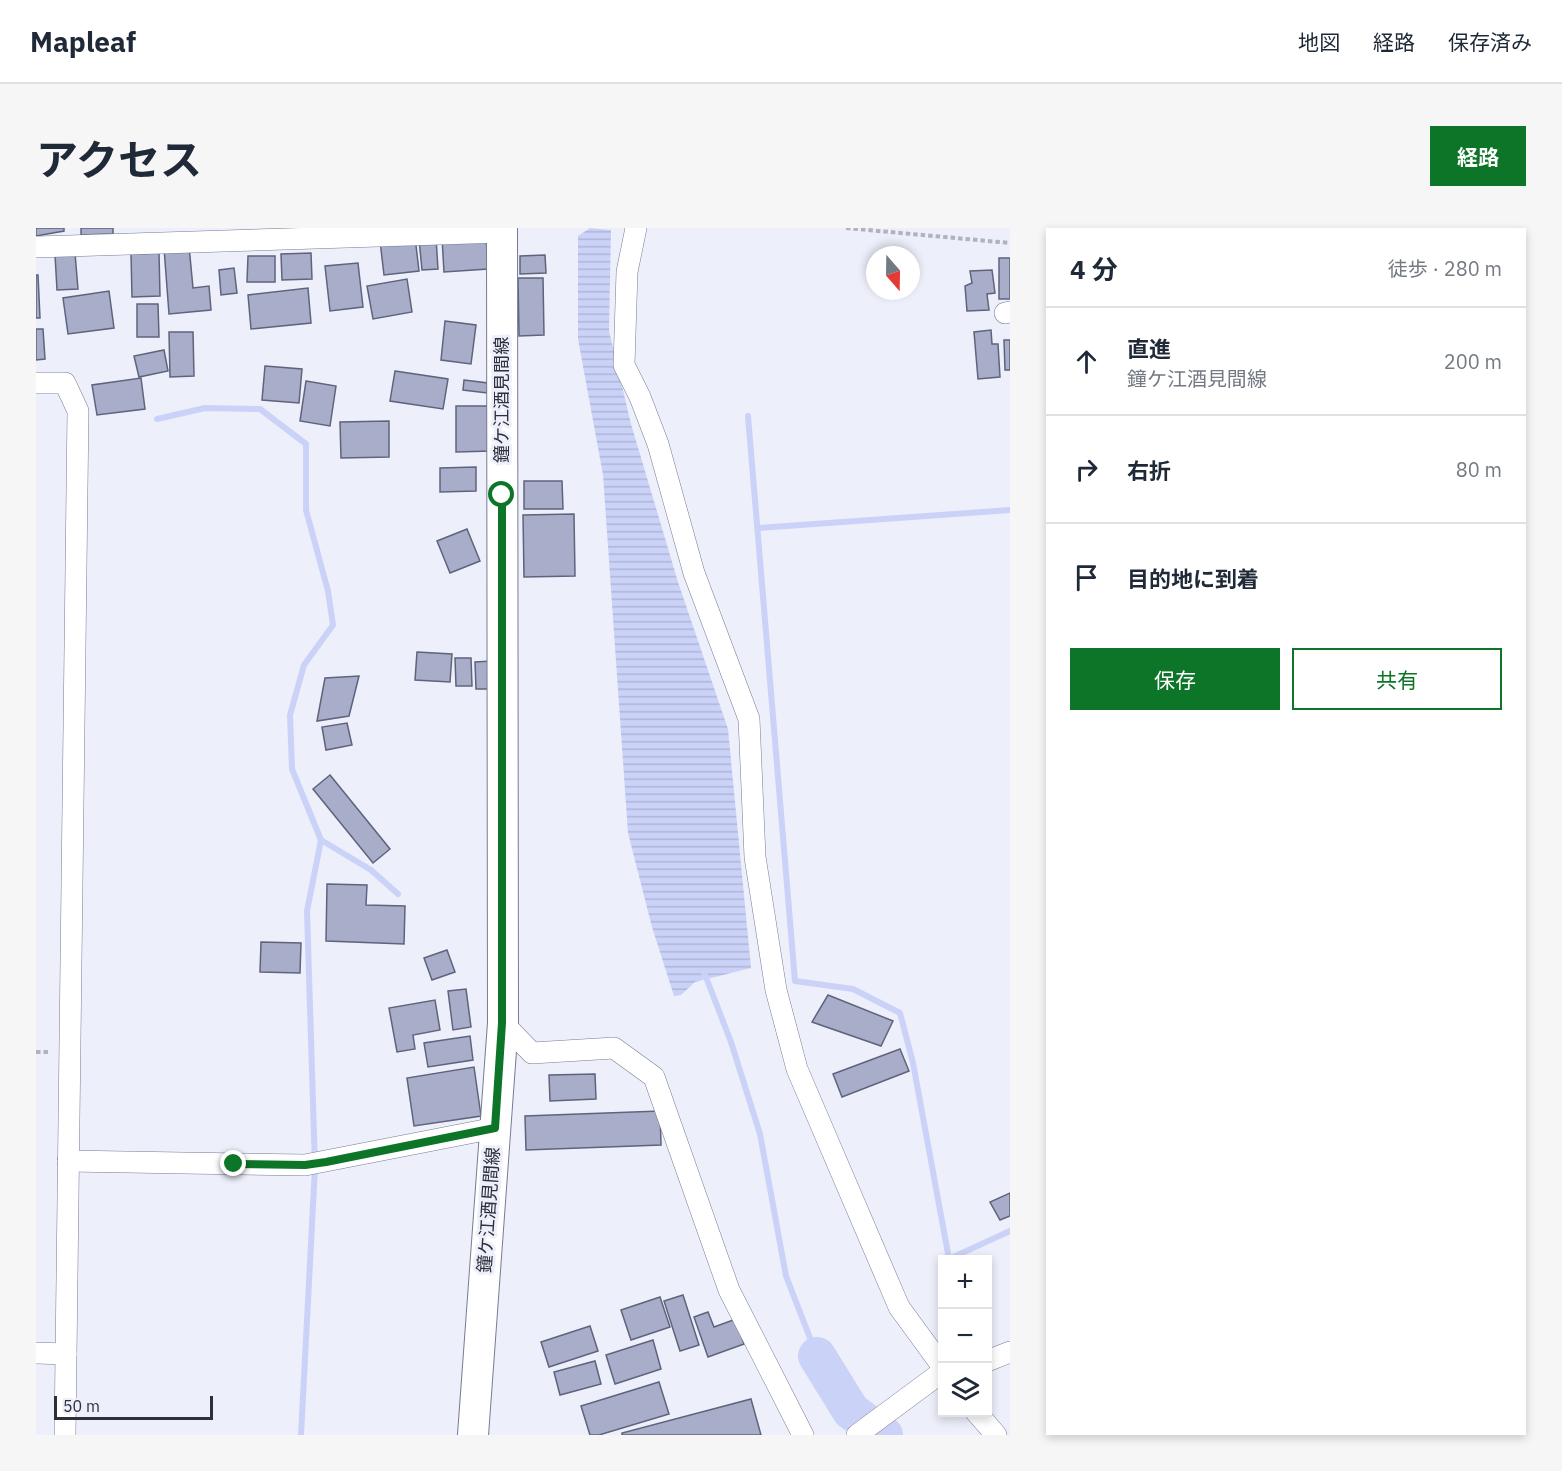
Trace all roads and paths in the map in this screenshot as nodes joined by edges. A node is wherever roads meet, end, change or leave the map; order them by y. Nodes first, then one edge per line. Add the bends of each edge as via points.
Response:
1 (636, 228) edge
2 (846, 228) edge
3 (502, 230) edge
4 (1010, 243) edge
5 (36, 247) edge
6 (36, 383) edge
7 (502, 1023) junction
8 (495, 1128) junction
9 (69, 1161) junction
10 (1010, 1352) edge
11 (36, 1353) edge
12 (66, 1354) junction
13 (992, 1359) edge
14 (938, 1369) edge
15 (938, 1374) edge
16 (980, 1417) edge
17 (65, 1435) edge
18 (473, 1435) edge
19 (803, 1435) edge
20 (857, 1435) edge
21 (996, 1435) edge

1 - 14 street via 627,272 624,365 658,444 694,573 749,719 755,857 776,990 797,1069 899,1307
2 - 4 path
3 - 5 street
3 - 7 main road, 鐘ケ江酒見間線
6 - 9 street via 65,383 78,411
7 - 8 main road, 鐘ケ江酒見間線
7 - 19 street via 532,1053 614,1048 654,1077 729,1290
8 - 9 street via 305,1165
8 - 18 main road, 鐘ケ江酒見間線
9 - 12 street
10 - 13 street
11 - 12 street
12 - 17 street
15 - 20 street
16 - 21 street

